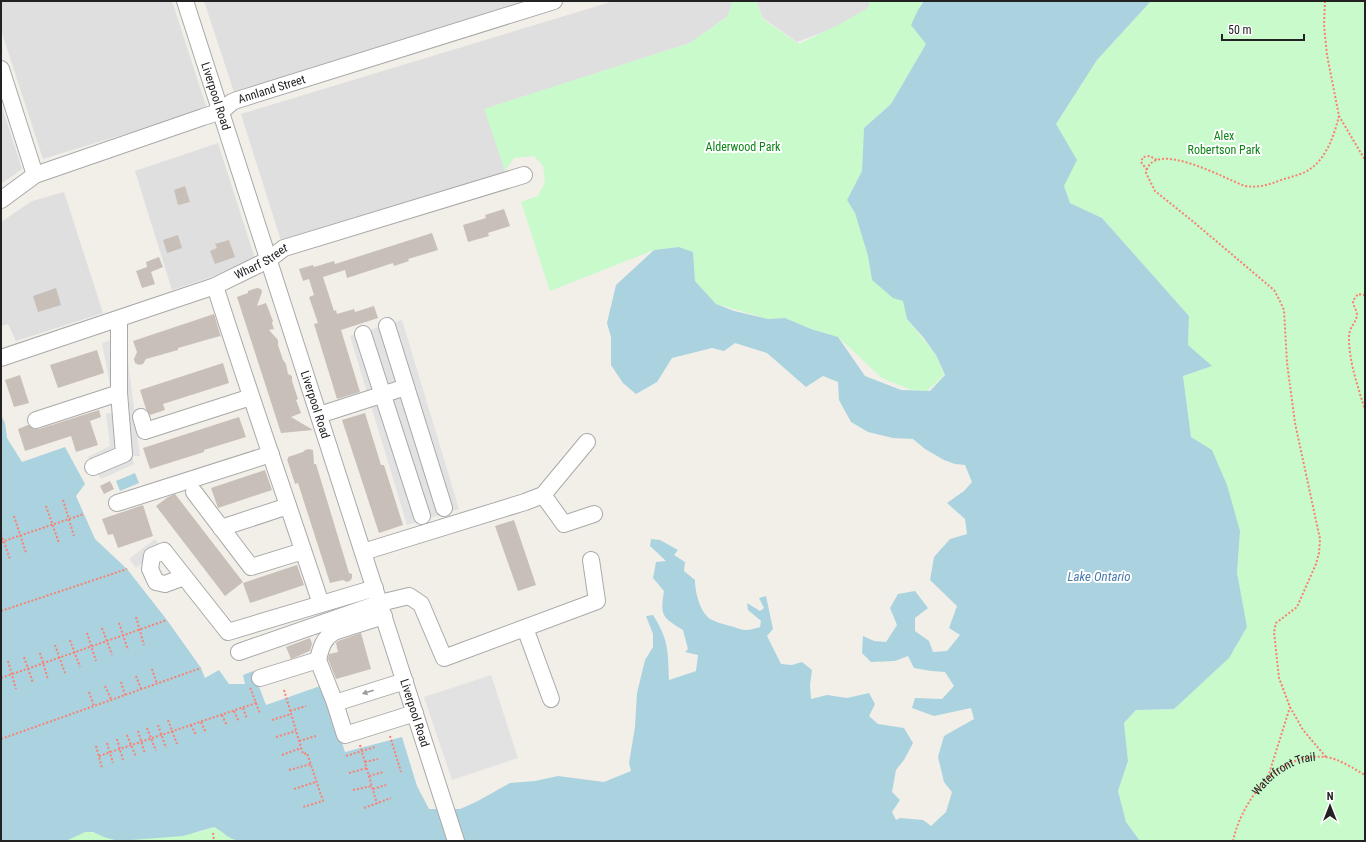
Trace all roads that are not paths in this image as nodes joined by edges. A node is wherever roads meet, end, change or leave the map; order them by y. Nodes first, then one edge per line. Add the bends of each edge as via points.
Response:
1 (185, 1) edge
2 (554, 1) edge
3 (1, 69) edge
4 (222, 111) junction
5 (35, 175) junction
6 (524, 175) dead end
7 (1, 200) edge
8 (268, 260) junction
9 (215, 286) junction
10 (119, 319) junction
11 (388, 326) dead end
12 (363, 334) dead end
13 (1, 358) edge
14 (406, 387) junction
15 (119, 393) junction
16 (382, 394) junction
17 (251, 397) junction
18 (319, 416) junction
19 (141, 418) dead end
20 (36, 420) dead end
21 (587, 442) dead end
22 (271, 454) junction
23 (93, 467) dead end
24 (194, 492) dead end
25 (543, 495) junction
26 (117, 503) dead end
27 (288, 506) junction
28 (444, 508) dead end
29 (594, 514) dead end
30 (422, 516) dead end
31 (222, 528) junction
32 (303, 551) junction
33 (363, 552) junction
34 (591, 560) dead end
35 (184, 577) dead end
36 (375, 588) junction
37 (321, 604) junction
38 (382, 609) junction
39 (525, 628) junction
40 (239, 652) dead end
41 (318, 660) junction
42 (254, 680) road end
43 (405, 680) junction
44 (551, 699) dead end
45 (334, 703) junction
46 (415, 713) junction
47 (456, 841) edge

1 - 4 street, Liverpool Road
2 - 4 street, Annland Street via 237,100
3 - 5 street
4 - 5 street, Annland Street
4 - 8 street, Liverpool Road
5 - 7 street, Annland Street
6 - 8 street, Wharf Street via 284,248
8 - 9 street, Wharf Street
8 - 18 street, Liverpool Road
9 - 10 street, Wharf Street
9 - 17 street
10 - 13 street, Wharf Street
10 - 15 street
11 - 14 street
12 - 16 street
14 - 16 street
14 - 28 street
15 - 20 street
15 - 23 street via 124,454
16 - 18 street
16 - 30 street
17 - 19 street via 145,431
17 - 22 street
18 - 33 street, Liverpool Road
21 - 25 street
22 - 26 street
22 - 27 street
24 - 31 street
25 - 29 street via 564,524
25 - 33 street
27 - 31 street
27 - 32 street
31 - 32 street via 251,567
32 - 37 street
33 - 36 street, Liverpool Road
34 - 39 street via 597,601
35 - 37 street via 228,632
36 - 37 street
36 - 38 street, Liverpool Road
38 - 39 street via 409,596 421,604 444,658
38 - 40 street
38 - 41 street via 327,636 320,648
38 - 43 street, Liverpool Road
39 - 44 street
41 - 42 street
41 - 45 street
43 -> 45 street
43 - 46 street, Liverpool Road
45 - 46 street via 346,736
46 - 47 street, Liverpool Road

